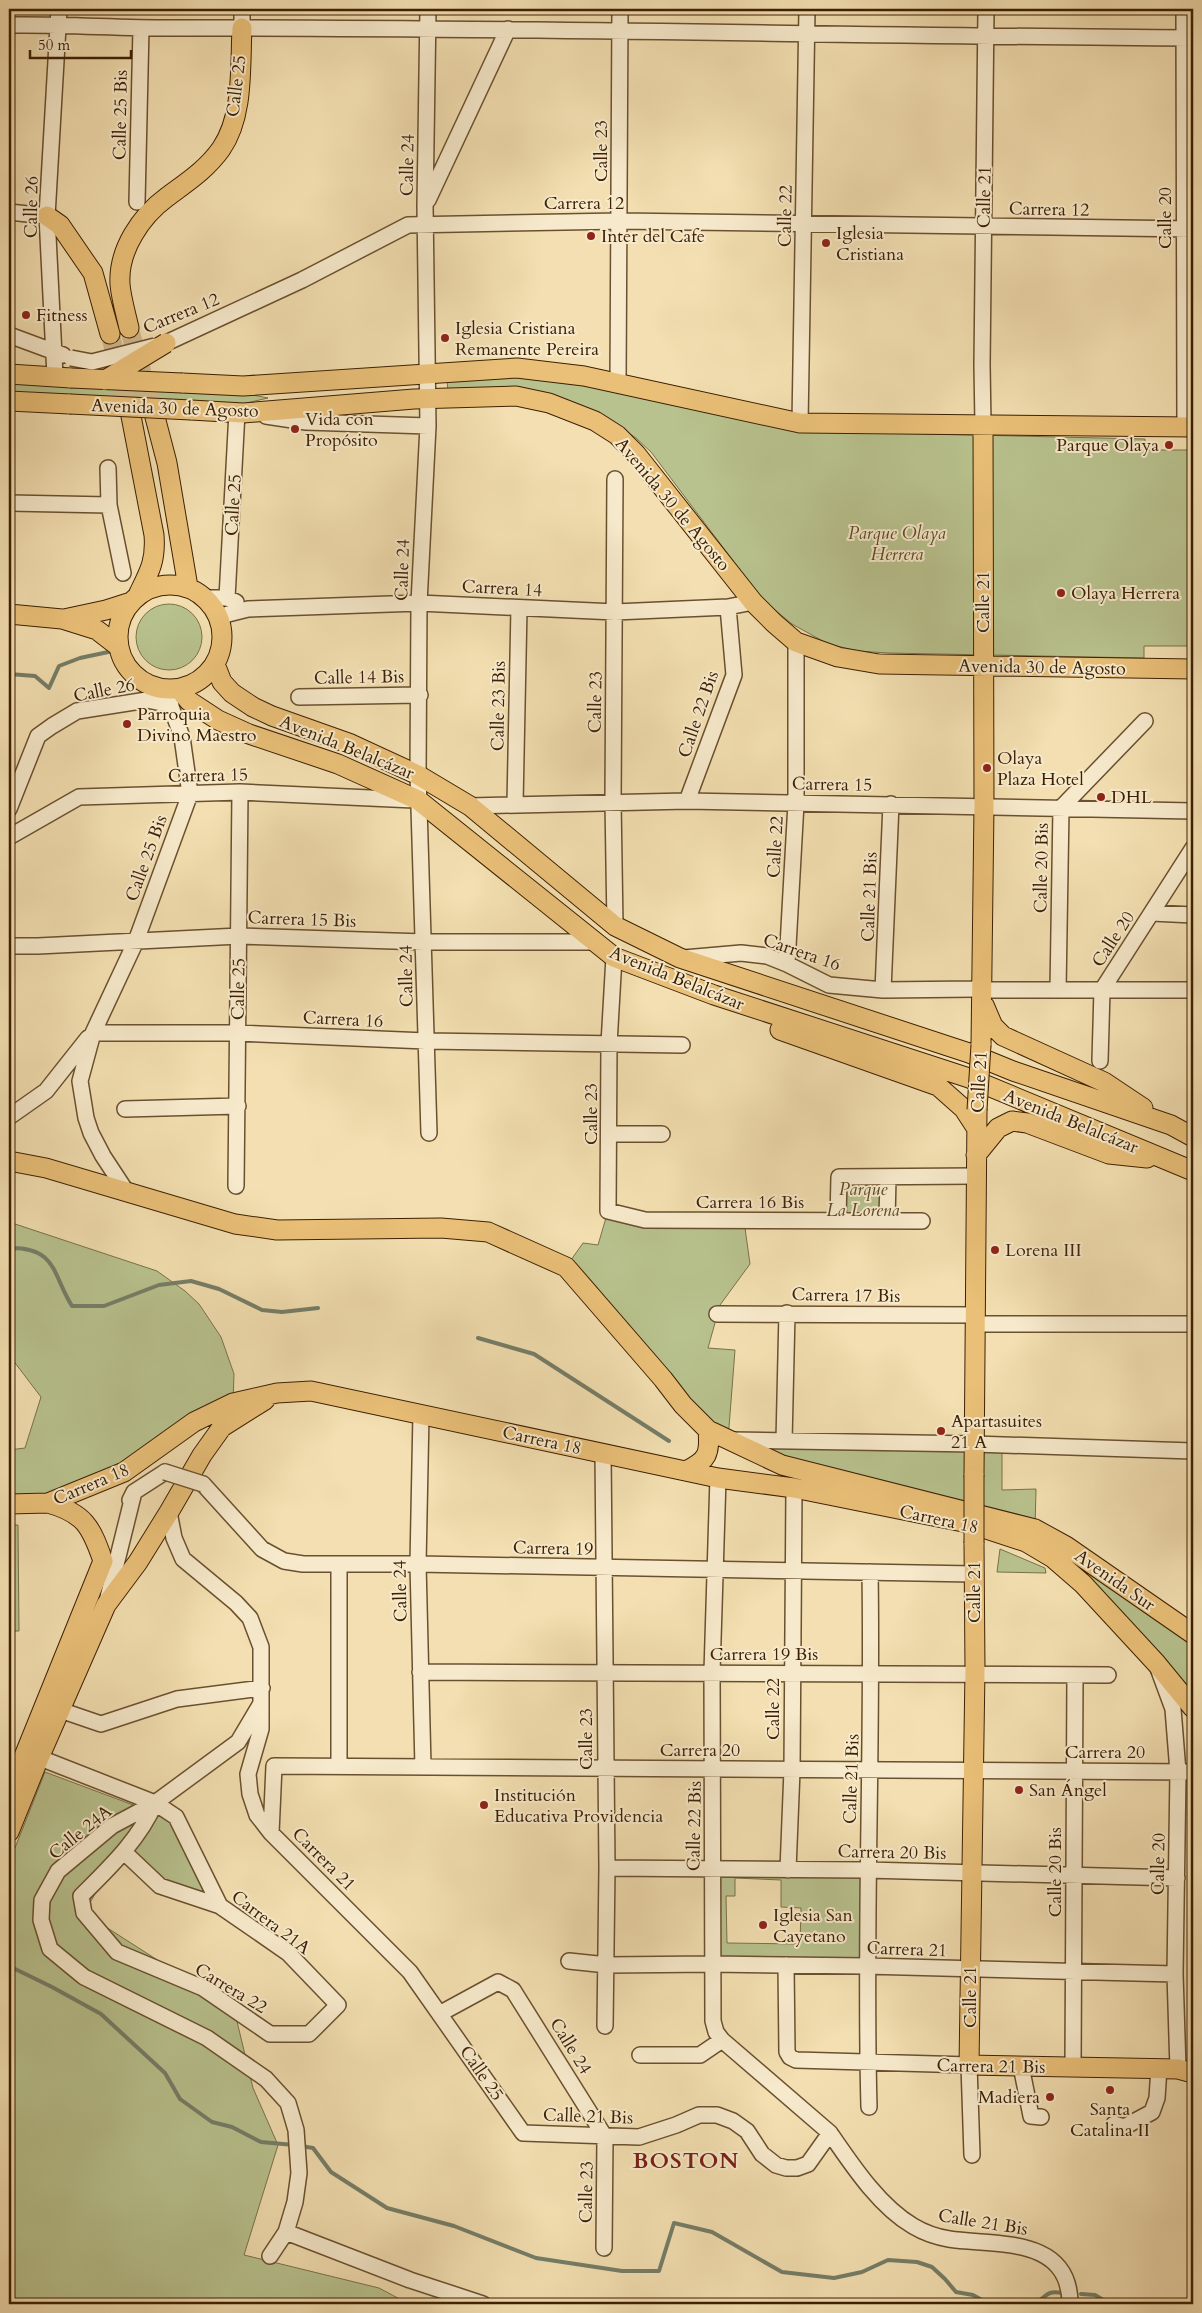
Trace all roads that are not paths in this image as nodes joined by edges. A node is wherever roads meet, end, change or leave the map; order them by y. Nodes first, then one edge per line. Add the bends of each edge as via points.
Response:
1 (242, 9) edge
2 (428, 9) edge
3 (620, 9) edge
4 (807, 9) edge
5 (986, 9) edge
6 (1184, 9) edge
7 (59, 16) edge
8 (9, 25) edge
9 (141, 28) junction
10 (242, 28) junction
11 (428, 29) junction
12 (508, 29) junction
13 (619, 29) junction
14 (807, 33) junction
15 (986, 35) junction
16 (1188, 38) edge
17 (425, 206) junction
18 (141, 210) junction
19 (9, 212) edge
20 (47, 216) junction
21 (620, 221) junction
22 (425, 223) junction
23 (804, 224) junction
24 (984, 227) junction
25 (1189, 229) edge
26 (129, 328) tunnel mouth
27 (110, 334) tunnel mouth
28 (9, 335) edge
29 (166, 343) junction
30 (56, 353) junction
31 (9, 374) edge
32 (428, 374) junction
33 (63, 377) junction
34 (105, 380) junction
35 (618, 383) junction
36 (428, 399) junction
37 (9, 401) edge
38 (240, 413) junction
39 (131, 416) tunnel mouth
40 (155, 417) tunnel mouth
41 (800, 423) junction
42 (983, 425) junction
43 (428, 426) junction
44 (1189, 427) edge
45 (108, 468) dead end
46 (615, 479) dead end
47 (9, 503) edge
48 (109, 505) junction
49 (123, 573) dead end
50 (188, 587) junction
51 (135, 597) junction
52 (208, 598) junction
53 (227, 598) junction
54 (752, 602) junction
55 (419, 603) junction
56 (728, 607) junction
57 (518, 608) junction
58 (248, 609) junction
59 (615, 612) junction
60 (9, 614) edge
61 (62, 619) junction
62 (218, 619) junction
63 (796, 642) junction
64 (119, 647) junction
65 (214, 664) junction
66 (983, 667) junction
67 (1193, 668) edge
68 (172, 695) junction
69 (420, 695) junction
70 (299, 697) dead end
71 (1145, 721) dead end
72 (418, 775) junction
73 (240, 792) junction
74 (190, 794) junction
75 (418, 800) junction
76 (687, 800) junction
77 (613, 801) junction
78 (796, 802) junction
79 (515, 804) junction
80 (891, 804) junction
81 (470, 806) junction
82 (984, 806) junction
83 (1061, 808) junction
84 (9, 809) edge
85 (1193, 811) edge
86 (9, 837) edge
87 (1193, 848) edge
88 (1152, 913) junction
89 (1193, 915) edge
90 (615, 926) junction
91 (239, 936) junction
92 (136, 941) junction
93 (424, 942) junction
94 (593, 942) junction
95 (9, 946) edge
96 (614, 957) junction
97 (680, 958) junction
98 (787, 964) junction
99 (883, 990) junction
100 (979, 990) junction
101 (1058, 990) junction
102 (1102, 990) junction
103 (1193, 990) edge
104 (714, 995) junction
105 (237, 1032) junction
106 (92, 1033) junction
107 (426, 1041) junction
108 (609, 1044) junction
109 (682, 1045) dead end
110 (1100, 1061) dead end
111 (238, 1106) junction
112 (124, 1109) dead end
113 (9, 1117) edge
114 (1171, 1125) junction
115 (977, 1129) junction
116 (429, 1133) dead end
117 (610, 1134) junction
118 (662, 1134) dead end
119 (1193, 1137) edge
120 (976, 1155) junction
121 (1167, 1160) junction
122 (9, 1161) edge
123 (1193, 1171) edge
124 (976, 1176) junction
125 (888, 1177) junction
126 (236, 1186) dead end
127 (126, 1191) junction
128 (608, 1211) joint
129 (838, 1220) junction
130 (887, 1221) junction
131 (922, 1221) dead end
132 (787, 1313) junction
133 (717, 1314) dead end
134 (975, 1319) junction
135 (1193, 1324) edge
136 (277, 1393) junction
137 (421, 1414) junction
138 (708, 1430) junction
139 (728, 1440) junction
140 (784, 1441) junction
141 (975, 1444) junction
142 (1193, 1451) edge
143 (603, 1453) junction
144 (686, 1471) junction
145 (718, 1478) junction
146 (794, 1488) junction
147 (134, 1492) junction
148 (48, 1503) junction
149 (9, 1504) edge
150 (169, 1512) junction
151 (1035, 1529) joint
152 (103, 1560) junction
153 (418, 1564) junction
154 (339, 1565) junction
155 (605, 1568) junction
156 (714, 1570) junction
157 (793, 1570) junction
158 (870, 1572) junction
159 (974, 1574) junction
160 (1083, 1584) joint
161 (106, 1605) junction
162 (1193, 1634) edge
163 (1156, 1663) junction
164 (57, 1672) junction
165 (420, 1672) junction
166 (605, 1672) junction
167 (712, 1672) junction
168 (792, 1673) junction
169 (872, 1673) junction
170 (1108, 1675) dead end
171 (974, 1676) junction
172 (1075, 1676) junction
173 (262, 1688) junction
174 (261, 1704) junction
175 (1193, 1708) edge
176 (60, 1710) junction
177 (32, 1755) junction
178 (339, 1766) junction
179 (422, 1767) junction
180 (605, 1768) junction
181 (713, 1769) junction
182 (792, 1770) junction
183 (871, 1770) junction
184 (974, 1771) junction
185 (1075, 1771) junction
186 (1186, 1772) edge
187 (9, 1787) edge
188 (155, 1803) junction
189 (9, 1832) edge
190 (271, 1833) junction
191 (124, 1852) junction
192 (607, 1868) junction
193 (712, 1869) junction
194 (788, 1870) junction
195 (867, 1870) junction
196 (972, 1873) junction
197 (1074, 1875) junction
198 (1177, 1878) junction
199 (220, 1906) junction
200 (569, 1961) dead end
201 (712, 1964) junction
202 (607, 1965) junction
203 (786, 1965) junction
204 (866, 1966) junction
205 (970, 1970) junction
206 (1074, 1972) junction
207 (1176, 1974) junction
208 (338, 2005) joint
209 (441, 2014) junction
210 (605, 2026) dead end
211 (722, 2040) junction
212 (640, 2056) dead end
213 (868, 2064) junction
214 (969, 2065) junction
215 (1021, 2066) junction
216 (1073, 2067) junction
217 (1159, 2068) junction
218 (1186, 2071) edge
219 (870, 2107) dead end
220 (1041, 2117) dead end
221 (1114, 2124) dead end
222 (523, 2133) joint
223 (830, 2133) junction
224 (605, 2136) junction
225 (972, 2155) dead end
226 (286, 2232) junction
227 (604, 2248) dead end
228 (270, 2256) dead end
229 (482, 2304) edge
230 (1070, 2304) edge

1 - 10 street, Calle 25
2 - 11 street, Calle 24
3 - 13 street, Calle 23
4 - 14 street, Calle 22
5 - 15 street, Calle 21
6 - 16 street, Calle 20
7 - 8 street
7 - 9 street
7 - 20 street, Calle 26
9 - 10 street
9 - 18 street, Calle 25 Bis
10 - 11 street
10 - 18 main road, Calle 25 via 237,103 231,129 221,149 197,176 166,198
11 - 12 street
11 - 17 street, Calle 24
12 - 13 street
12 - 17 street
13 - 14 street
13 - 21 street, Calle 23
14 - 15 street
14 - 23 street, Calle 22
15 - 16 street
15 - 24 street, Calle 21
16 - 25 street, Calle 20
17 - 22 street, Calle 24
18 - 26 main road, Calle 25 via 121,271 120,284
19 - 20 street
20 - 27 main road via 60,225 93,273
20 - 30 street, Calle 26
21 - 22 street, Carrera 12
21 - 23 street, Carrera 12
21 - 35 street, Calle 23
22 - 29 street, Carrera 12 via 408,225 302,280
22 - 32 street, Calle 24
23 - 24 street, Carrera 12
23 - 41 street, Calle 22
24 - 25 street, Carrera 12
24 - 42 street, Calle 21
25 - 44 street, Calle 20
28 - 30 street, Carrera 12
29 - 30 street, Carrera 12, bridge via 92,362
29 - 34 main road, bridge
30 - 33 street, Calle 26
31 - 33 main road, Avenida 30 de Agosto
32 - 34 main road, Avenida 30 de Agosto, bridge via 243,386
32 - 35 main road, Avenida 30 de Agosto via 517,368 562,372
32 - 36 street, Calle 24
33 - 34 main road, Avenida 30 de Agosto, bridge
35 - 41 main road, Avenida 30 de Agosto
36 - 38 main road, Avenida 30 de Agosto
36 - 43 street, Calle 24
36 - 54 main road, Avenida 30 de Agosto via 516,396 571,410 610,430 636,454
37 - 38 main road, Avenida 30 de Agosto, bridge
38 - 43 street via 306,422
38 - 53 street, Calle 25
39 - 51 main road via 155,553 152,568
40 - 50 main road via 167,463
41 - 42 main road, Avenida 30 de Agosto
42 - 44 main road, Avenida 30 de Agosto
42 - 66 main road, Calle 21
43 - 55 street, Calle 24
45 - 48 street
46 - 59 street, Calle 23
47 - 48 street
48 - 49 street
50 - 51 main road via 161,584
50 - 52 main road
51 - 61 main road via 106,610
51 - 64 main road via 121,622
52 - 53 street, Carrera 14
52 - 62 main road
53 - 58 street, Carrera 14
54 - 56 street, Carrera 14
54 - 63 main road, Avenida 30 de Agosto
55 - 57 street, Carrera 14
55 - 58 street, Carrera 14
55 - 69 street, Calle 24
56 - 59 street, Carrera 14
56 - 76 street, Calle 22 Bis via 734,675
57 - 59 street, Carrera 14
57 - 79 street, Calle 23 Bis
58 - 62 street, Carrera 14
59 - 77 street, Calle 23
60 - 61 main road
61 - 64 main road via 97,630
62 - 65 main road via 220,642
63 - 66 main road, Avenida 30 de Agosto via 838,657 879,664
63 - 78 street, Calle 22
64 - 68 main road via 133,674 150,686
65 - 68 main road via 200,680
65 - 72 main road, Avenida Belalcázar via 222,682 253,707 351,744
66 - 67 main road, Avenida 30 de Agosto
66 - 82 main road, Calle 21
68 - 74 street, Calle 25 Bis
68 - 75 main road, Avenida Belalcázar via 249,734 338,764
68 - 84 street, Calle 26 via 77,711 52,726 38,736
69 - 70 street, Calle 14 Bis
69 - 72 street, Calle 24
71 - 83 street, Calle 20 Bis
72 - 75 street, Calle 24
72 - 81 main road, Avenida Belalcázar
73 - 74 street, Carrera 15
73 - 75 street, Carrera 15
73 - 91 street, Calle 25
74 - 86 street, Carrera 15 via 79,798
74 - 92 street, Calle 25 Bis
75 - 93 street, Calle 24
75 - 94 main road, Avenida Belalcázar
76 - 77 street, Carrera 15
76 - 78 street, Carrera 15
77 - 79 street, Carrera 15
77 - 90 street, Calle 23
78 - 80 street, Carrera 15
78 - 98 street, Calle 22
79 - 81 street, Carrera 15
80 - 82 street, Carrera 15
80 - 99 street, Calle 21 Bis
81 - 90 main road, Avenida Belalcázar
82 - 83 street, Carrera 15
82 - 100 main road, Calle 21
83 - 85 street, Carrera 15
83 - 101 street, Calle 20 Bis
87 - 88 street, Calle 20
88 - 89 street
88 - 102 street, Calle 20
90 - 97 main road, Avenida Belalcázar
91 - 92 street, Carrera 15 Bis
91 - 93 street, Carrera 15 Bis
91 - 105 street, Calle 25
92 - 95 street, Carrera 15 Bis
92 - 106 street, Calle 25 Bis
93 - 94 street, Carrera 15 Bis
93 - 107 street, Calle 24
94 - 96 main road, Avenida Belalcázar
96 - 104 main road, Avenida Belalcázar
96 - 108 street, Calle 23
97 - 98 street, Carrera 16 via 741,953 767,956
97 - 114 main road, Avenida Belalcázar via 970,1053
98 - 99 street, Carrera 16 via 829,985
99 - 100 street, Carrera 16
100 - 101 street, Carrera 16
100 - 114 main road via 993,1026 1003,1036 1104,1082
100 - 115 main road, Calle 21, bridge via 981,1045
101 - 102 street, Carrera 16
102 - 103 street, Carrera 16
102 - 110 street, Calle 20
104 - 115 main road via 758,1022 938,1086 964,1108
104 - 121 main road, Avenida Belalcázar via 969,1078
105 - 106 street, Carrera 16
105 - 107 street, Carrera 16
105 - 111 street, Calle 25
106 - 113 street, Calle 25 Bis via 46,1091
106 - 127 street, Calle 25 Bis via 80,1081 86,1118 103,1156
107 - 108 street, Carrera 16
107 - 116 street, Calle 24
108 - 109 street, Carrera 16
108 - 117 street, Calle 23
111 - 112 street
111 - 126 street, Calle 25
114 - 119 main road, Avenida Belalcázar
115 - 120 main road, Calle 21
117 - 118 street
117 - 128 street, Calle 23
120 - 121 main road via 998,1128 1012,1121 1027,1122 1109,1154
120 - 124 main road, Calle 21
121 - 123 main road, Avenida Belalcázar
122 - 127 main road, Carrera 18
124 - 125 street
124 - 134 main road, Calle 21
125 - 129 street via 839,1177
125 - 130 street
127 - 138 main road, Carrera 18 via 235,1224 277,1230 441,1228 488,1232 506,1239 566,1267 682,1405
128 - 129 street, Carrera 16 Bis via 645,1220
129 - 130 street, Carrera 16 Bis
130 - 131 street, Carrera 16 Bis
132 - 133 street, Carrera 17 Bis
132 - 134 street, Carrera 17 Bis
132 - 140 street
134 - 135 street, Carrera 17 Bis
134 - 141 main road, Calle 21
136 - 137 main road, Carrera 18 via 311,1391
136 - 148 main road, Carrera 18 via 233,1402 194,1422 124,1472
136 - 150 main road via 222,1427
137 - 143 main road, Carrera 18
137 - 153 street, Calle 24
138 - 139 main road, Carrera 18
138 - 144 main road via 706,1456
139 - 140 street, Carrera 18
139 - 151 main road, Carrera 18 via 782,1465
140 - 141 street, Carrera 18
141 - 142 street, Carrera 18
141 - 159 main road, Calle 21, bridge
143 - 144 main road, Carrera 18
143 - 155 street, Calle 23
144 - 145 main road, Carrera 18
145 - 146 main road, Carrera 18
145 - 156 street, Calle 22 Bis
146 - 157 street, Calle 22
146 - 160 main road, Carrera 18 via 968,1523 1026,1542 1053,1558
147 - 152 street
147 - 154 street, Carrera 19, bridge via 165,1472 203,1484 262,1549 284,1561
147 - 161 street
148 - 149 main road, Carrera 18
148 - 152 main road via 64,1508 83,1521 94,1534
150 - 161 main road
150 - 173 street, Calle 24A via 174,1538 183,1559 236,1602 250,1618 261,1647
151 - 162 main road, Avenida Sur via 1066,1546
152 - 164 main road
153 - 154 street, Carrera 19
153 - 155 street, Carrera 19
153 - 165 street, Calle 24
154 - 178 street
155 - 156 street, Carrera 19
155 - 166 street, Calle 23
156 - 157 street, Carrera 19
156 - 167 street, Calle 22 Bis
157 - 158 street, Carrera 19
157 - 168 street, Calle 22
158 - 159 street, Carrera 19
158 - 169 street, Calle 21 Bis
159 - 171 main road, Calle 21
160 - 163 main road, Avenida Sur
161 - 176 main road
163 - 175 main road, Avenida Sur
163 - 186 street, Calle 20 via 1173,1709
164 - 176 street via 56,1698
164 - 177 main road
165 - 166 street, Carrera 19 Bis
165 - 179 street, Calle 24
166 - 167 street, Carrera 19 Bis
166 - 180 street, Calle 23
167 - 168 street, Carrera 19 Bis
167 - 181 street, Calle 22 Bis
168 - 169 street, Carrera 19 Bis
168 - 182 street, Calle 22
169 - 171 street, Carrera 19 Bis
169 - 183 street, Calle 21 Bis
170 - 172 street, Carrera 19 Bis
171 - 172 street, Carrera 19 Bis
171 - 184 main road, Calle 21
172 - 185 street, Calle 20 Bis
173 - 174 street, Calle 24A
173 - 176 street via 177,1699 101,1724
174 - 188 street, Calle 24A via 238,1742
174 - 190 street, Carrera 21 via 261,1729 248,1774 257,1815
176 - 177 main road
177 - 187 main road
177 - 188 street
177 - 189 main road
178 - 179 street, Carrera 20
178 - 190 street, Carrera 20 via 274,1766
179 - 180 street, Carrera 20
180 - 181 street, Carrera 20
180 - 192 street, Calle 23
181 - 182 street, Carrera 20
181 - 193 street, Calle 22 Bis
182 - 183 street, Carrera 20
182 - 194 street, Calle 22
183 - 184 street, Carrera 20
183 - 195 street, Calle 21 Bis
184 - 185 street, Carrera 20
184 - 196 main road, Calle 21
185 - 186 street, Carrera 20
185 - 197 street, Calle 20 Bis
186 - 198 street, Calle 20
188 - 191 street via 147,1822
188 - 199 street via 176,1817
188 - 226 street, Calle 24A via 112,1826 58,1871 42,1900 41,1920 46,1940 50,1949 84,1977 207,2038 266,2080 288,2103 296,2130 299,2173
190 - 209 street, Carrera 21 via 410,1972
191 - 199 street, Carrera 21A via 160,1886
191 - 208 street, Carrera 22 via 81,1896 84,1913 117,1952 203,1988 270,2034 309,2034
192 - 193 street, Carrera 20 Bis
192 - 202 street, Calle 23
193 - 194 street, Carrera 20 Bis
193 - 201 street, Calle 22 Bis
194 - 195 street, Carrera 20 Bis
195 - 196 street, Carrera 20 Bis
195 - 204 street, Calle 21 Bis
196 - 197 street, Carrera 20 Bis
196 - 205 main road, Calle 21
197 - 198 street, Carrera 20 Bis
197 - 206 street, Calle 20 Bis
198 - 207 street, Calle 20
199 - 208 street, Carrera 21A via 288,1953
200 - 202 street, Carrera 21
201 - 202 street, Carrera 21
201 - 203 street, Carrera 21
201 - 211 street, Calle 22 Bis via 713,2021
202 - 210 street, Calle 23
203 - 204 street, Carrera 21
203 - 213 street, Carrera 21 Bis via 787,2052 790,2057
204 - 205 street, Carrera 21
204 - 213 street, Calle 21 Bis
205 - 206 street, Carrera 21
205 - 214 main road, Calle 21
206 - 207 street, Carrera 21
206 - 216 street, Calle 20 Bis
207 - 218 street, Calle 20
209 - 222 street, Calle 25
209 - 224 street, Calle 24 via 498,1982 513,1990
211 - 212 street via 700,2054
211 - 223 street
213 - 214 street, Carrera 21 Bis
213 - 219 street, Calle 21 Bis
214 - 215 main road, Carrera 21 Bis
214 - 225 street, Calle 21
215 - 216 main road, Carrera 21 Bis
215 - 220 street via 1031,2116
216 - 217 main road, Carrera 21 Bis
217 - 218 main road, Carrera 21 Bis
217 - 221 street via 1157,2098 1152,2112 1124,2127
222 - 224 street, Calle 21 Bis
223 - 224 street, Calle 21 Bis via 808,2164 797,2168 776,2165 762,2154 747,2131 734,2121 717,2115 699,2115 639,2137
223 - 230 street, Calle 21 Bis via 854,2169 896,2214 924,2231 948,2239 1003,2242 1031,2248 1054,2263 1064,2276
224 - 227 street, Calle 23
226 - 228 street, Calle 24A
226 - 229 street

